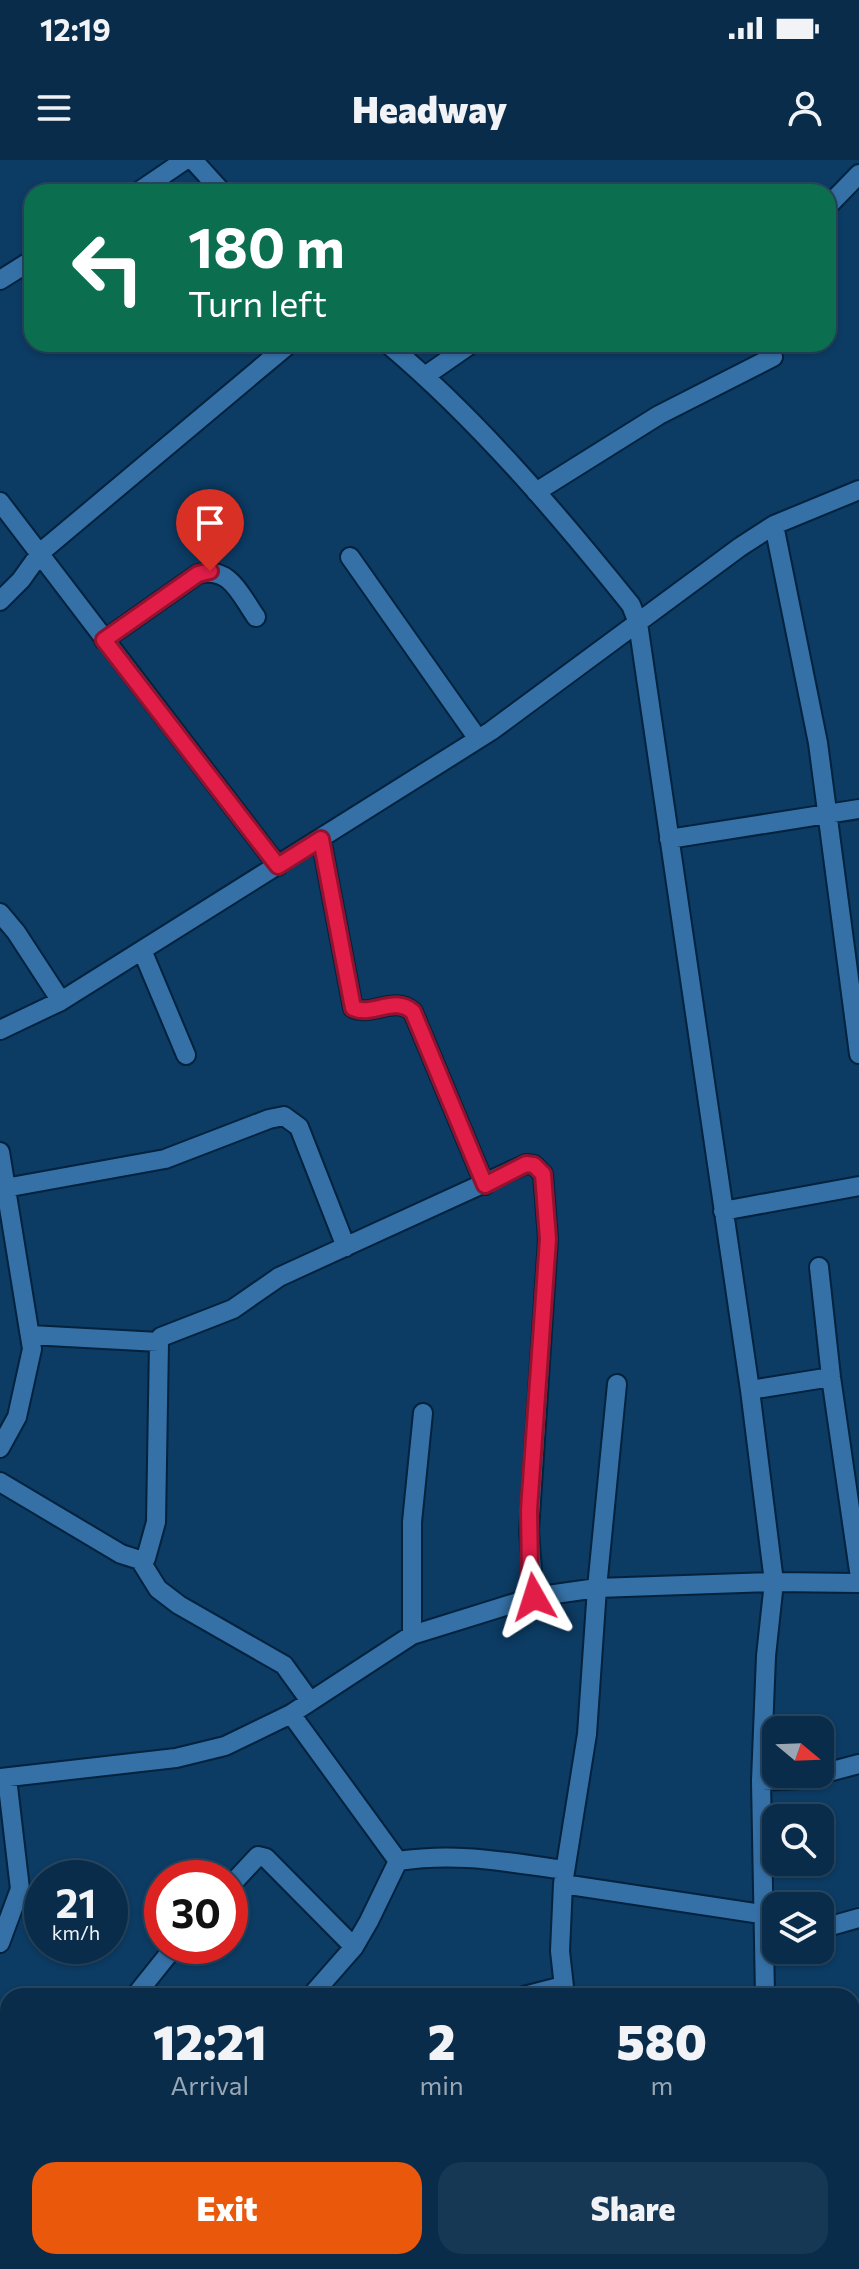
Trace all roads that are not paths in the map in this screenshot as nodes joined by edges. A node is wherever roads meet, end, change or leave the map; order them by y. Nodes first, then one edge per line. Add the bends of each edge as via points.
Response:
1 (185, 160) edge
2 (193, 160) edge
3 (859, 174) edge
4 (150, 184) edge
5 (215, 184) edge
6 (836, 198) edge
7 (24, 265) edge
8 (0, 280) edge
9 (279, 352) edge
10 (397, 352) edge
11 (460, 352) edge
12 (773, 357) dead end
13 (425, 376) junction
14 (859, 490) edge
15 (536, 492) junction
16 (0, 502) edge
17 (774, 525) junction
18 (41, 552) junction
19 (350, 557) dead end
20 (0, 601) edge
21 (256, 617) dead end
22 (638, 623) junction
23 (104, 640) junction
24 (478, 739) junction
25 (859, 809) edge
26 (826, 815) junction
27 (321, 839) junction
28 (669, 839) junction
29 (278, 866) junction
30 (0, 913) edge
31 (142, 950) junction
32 (61, 1001) junction
33 (0, 1030) edge
34 (859, 1054) edge
35 (186, 1055) dead end
36 (0, 1152) edge
37 (485, 1185) junction
38 (859, 1186) edge
39 (5, 1188) junction
40 (723, 1211) junction
41 (346, 1247) junction
42 (7, 1250) edge
43 (819, 1267) dead end
44 (30, 1335) junction
45 (159, 1342) junction
46 (831, 1377) junction
47 (617, 1384) dead end
48 (750, 1390) junction
49 (423, 1413) dead end
50 (0, 1448) edge
51 (0, 1482) edge
52 (140, 1560) junction
53 (859, 1571) edge
54 (774, 1582) junction
55 (859, 1583) edge
56 (597, 1588) junction
57 (534, 1597) junction
58 (412, 1635) junction
59 (310, 1701) junction
60 (291, 1714) junction
61 (859, 1764) edge
62 (3, 1778) edge
63 (761, 1781) junction
64 (398, 1861) junction
65 (248, 1867) edge
66 (564, 1877) junction
67 (761, 1914) junction
68 (762, 1918) edge
69 (859, 1918) edge
70 (834, 1925) edge
71 (0, 1943) edge
72 (354, 1947) junction
73 (161, 1964) edge
74 (767, 1964) edge
75 (141, 1988) edge
76 (318, 1988) edge
77 (564, 1988) edge
78 (766, 1988) edge

1 - 4 street
2 - 5 street
3 - 6 street
7 - 8 street
9 - 18 street
10 - 13 street
11 - 13 street
12 - 15 street via 659,415
13 - 15 street
14 - 17 street
15 - 22 street via 631,605
16 - 18 street
17 - 22 street
17 - 26 street via 818,743
18 - 20 street
18 - 23 street
19 - 24 street
21 - 23 street via 222,573 210,571 198,574
22 - 24 street
22 - 28 street
23 - 29 street
24 - 27 street
25 - 26 street
26 - 28 street
26 - 34 street
27 - 29 street
27 - 37 street via 353,1008 361,1012 398,1004 413,1012
28 - 40 street
29 - 31 street
30 - 32 street
31 - 32 street
31 - 35 street
32 - 33 street
36 - 39 street
37 - 41 street
37 - 57 street via 526,1164 543,1174 548,1239 529,1531
38 - 40 street
39 - 41 street via 165,1159 284,1116 299,1127
39 - 42 street
40 - 48 street
41 - 45 street via 279,1277 233,1309
42 - 44 street
43 - 46 street
44 - 45 street
44 - 50 street via 30,1362 17,1417
45 - 52 street via 156,1522 149,1551
46 - 48 street
46 - 53 street
47 - 56 street
48 - 54 street
49 - 58 street via 412,1522
51 - 52 street via 121,1554
52 - 59 street via 158,1589 179,1605 284,1665
54 - 55 street
54 - 56 street
54 - 63 street
56 - 57 street
56 - 66 street via 587,1734
57 - 58 street
58 - 59 street
59 - 60 street
60 - 62 street via 225,1746 176,1758
60 - 64 street
61 - 63 street via 802,1779
62 - 71 street via 20,1889
63 - 67 street
64 - 66 street via 464,1856
64 - 72 street
65 - 72 street via 258,1856 266,1858
66 - 67 street
66 - 77 street via 559,1925
67 - 68 street
69 - 70 street
72 - 76 street
73 - 75 street
74 - 78 street

